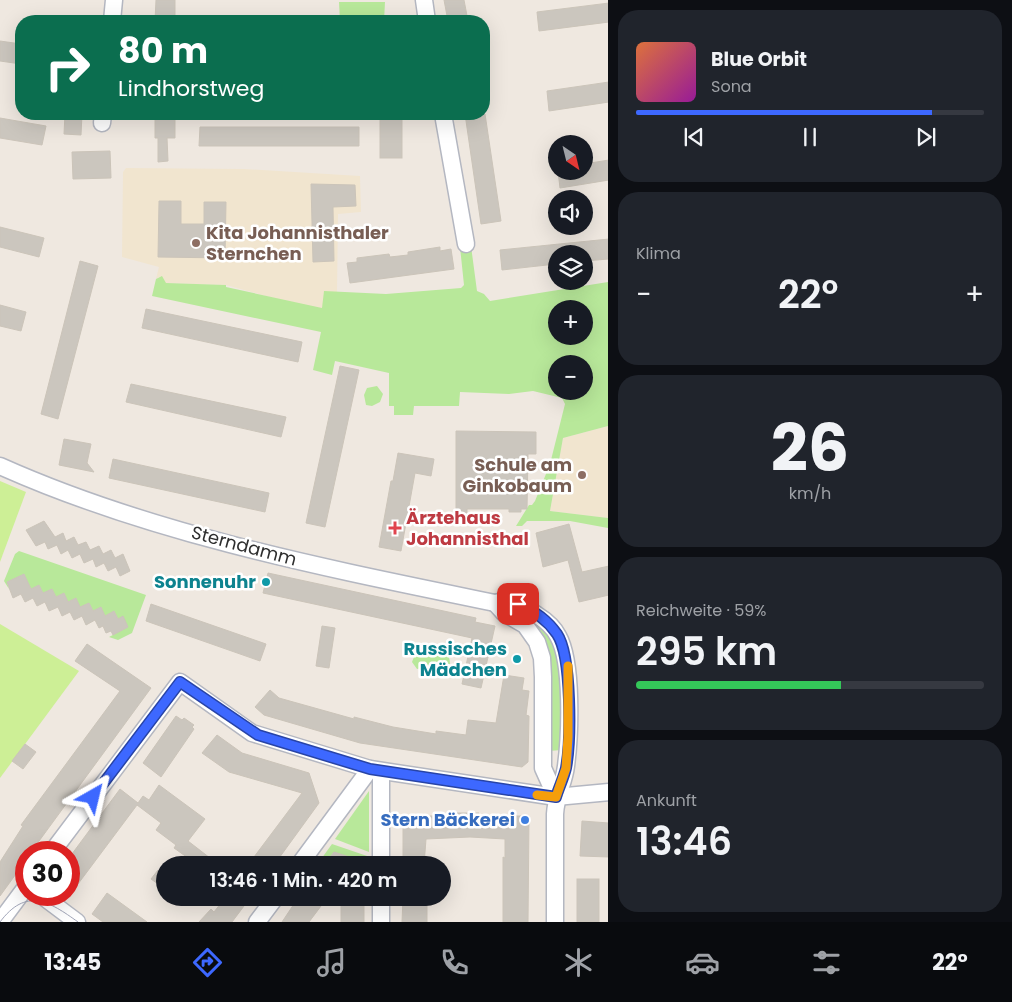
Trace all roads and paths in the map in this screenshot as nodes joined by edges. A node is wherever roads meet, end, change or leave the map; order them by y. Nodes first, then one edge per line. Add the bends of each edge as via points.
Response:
1 (114, 0) edge
2 (424, 0) edge
3 (113, 15) edge
4 (426, 15) edge
5 (444, 120) edge
6 (466, 244) dead end
7 (0, 466) edge
8 (495, 603) junction
9 (376, 770) junction
10 (608, 792) edge
11 (556, 797) junction
12 (60, 841) edge
13 (306, 856) edge
14 (381, 856) edge
15 (15, 901) edge
16 (56, 906) edge
17 (269, 906) edge
18 (381, 906) edge
19 (0, 922) edge
20 (77, 922) edge
21 (257, 922) edge
22 (381, 922) edge
23 (554, 922) edge

1 - 3 street
2 - 4 street
5 - 6 street
7 - 8 street, Sterndamm via 180,530 302,562
8 - 11 street, Sterndamm via 504,613 525,625 537,642 543,677 543,768
8 - 11 street, Sterndamm via 507,600 529,609 545,620 563,646 568,663 568,737 566,768
9 - 11 street
9 - 12 street via 258,735 180,682
9 - 13 street
9 - 14 street
10 - 11 street
11 - 23 street, Sterndamm
15 - 19 street
16 - 20 street
17 - 21 street
18 - 22 street

